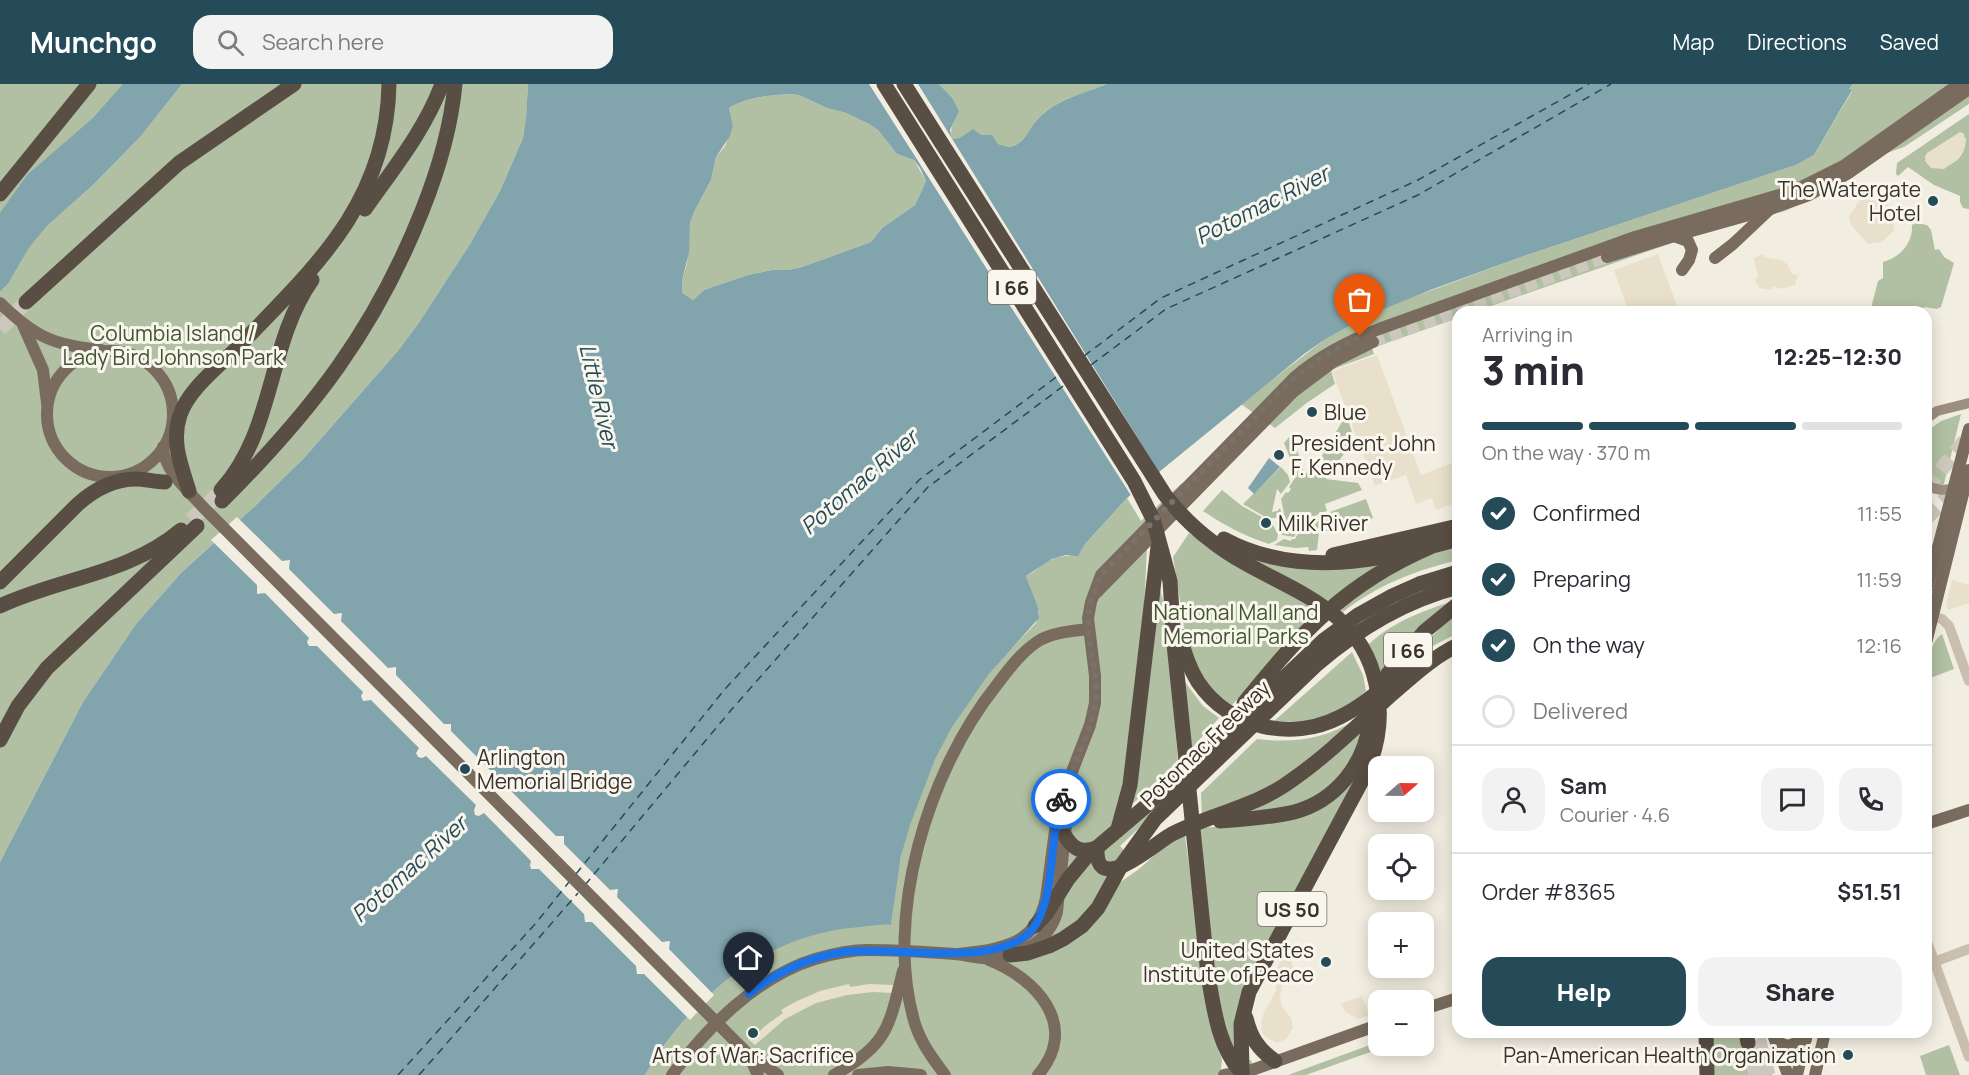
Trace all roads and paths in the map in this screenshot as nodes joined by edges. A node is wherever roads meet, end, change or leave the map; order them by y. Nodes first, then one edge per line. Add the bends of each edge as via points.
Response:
1 (89, 84) edge
2 (294, 84) edge
3 (389, 84) edge
4 (442, 84) edge
5 (455, 84) edge
6 (885, 84) edge
7 (904, 84) edge
8 (1959, 84) edge
9 (1969, 89) edge
10 (0, 194) edge
11 (1770, 209) junction
12 (345, 227) junction
13 (1674, 236) junction
14 (332, 245) junction
15 (1607, 257) tunnel mouth
16 (1715, 258) dead end
17 (1682, 270) dead end
18 (26, 302) tunnel mouth
19 (0, 303) edge
20 (26, 329) junction
21 (1373, 342) tunnel mouth
22 (108, 351) junction
23 (202, 384) junction
24 (1969, 403) edge
25 (47, 405) junction
26 (1932, 415) edge
27 (172, 421) junction
28 (1969, 429) edge
29 (163, 447) junction
30 (123, 474) junction
31 (100, 477) junction
32 (1968, 477) edge
33 (165, 482) junction
34 (1932, 488) edge
35 (1954, 488) junction
36 (189, 491) junction
37 (70, 512) junction
38 (1188, 520) junction
39 (1452, 527) edge
40 (1159, 538) junction
41 (1452, 541) edge
42 (1430, 547) junction
43 (1250, 551) junction
44 (1932, 570) edge
45 (1452, 574) edge
46 (0, 582) edge
47 (1452, 588) edge
48 (1093, 596) junction
49 (1172, 603) junction
50 (1932, 604) edge
51 (0, 606) edge
52 (1452, 609) edge
53 (1932, 616) edge
54 (1088, 628) junction
55 (1452, 641) edge
56 (1452, 649) edge
57 (1969, 681) edge
58 (1364, 702) junction
59 (1375, 719) junction
60 (0, 740) edge
61 (1208, 748) junction
62 (1079, 755) junction
63 (1969, 810) edge
64 (1932, 822) edge
65 (1197, 824) junction
66 (1118, 829) junction
67 (1065, 836) junction
68 (1097, 848) junction
69 (1122, 866) junction
70 (1060, 889) junction
71 (1035, 926) junction
72 (1969, 949) edge
73 (958, 954) junction
74 (1010, 955) junction
75 (985, 958) junction
76 (1932, 962) edge
77 (1932, 968) edge
78 (904, 985) junction
79 (1452, 1000) edge
80 (1245, 1005) junction
81 (1434, 1006) edge
82 (1368, 1028) edge
83 (1706, 1038) edge
84 (1774, 1038) edge
85 (1776, 1038) edge
86 (1802, 1038) edge
87 (1806, 1038) edge
88 (1824, 1038) edge
89 (747, 1053) junction
90 (1780, 1055) junction
91 (1969, 1058) edge
92 (1275, 1061) junction
93 (1240, 1074) edge
94 (672, 1075) edge
95 (758, 1075) edge
96 (778, 1075) edge
97 (834, 1075) edge
98 (858, 1075) edge
99 (921, 1075) edge
100 (945, 1075) edge
101 (1038, 1075) edge
102 (1224, 1075) edge
103 (1707, 1075) edge
104 (1779, 1075) edge
105 (1788, 1075) edge
106 (1797, 1075) edge
107 (1815, 1075) edge

1 - 10 highway
2 - 18 highway via 179,163
3 - 12 highway via 385,129 375,166
4 - 12 highway via 416,136 364,210
5 - 14 highway via 430,190 380,302 309,408 275,448 220,498 256,433 292,318
6 - 40 highway, I 66 via 1134,481
7 - 38 highway, I 66 via 1152,478
8 - 48 main road via 1845,165 1800,189 1620,242 1340,346 1281,390 1101,575
9 - 11 main road via 1835,182
11 - 13 main road
11 - 16 main road
12 - 14 highway
13 - 15 main road
13 - 17 main road via 1688,241 1692,250
14 - 23 highway
19 - 20 main road
20 - 22 main road via 66,345
20 - 25 main road via 43,370
21 - 48 main road via 1332,362 1293,392
22 - 25 main road via 87,357 69,369
22 - 27 main road via 134,354 155,368 168,393
23 - 27 highway via 186,395
23 - 36 highway via 182,411 177,428 178,456
24 - 26 main road
25 - 31 main road via 49,432 57,449 75,467
27 - 29 main road
28 - 35 main road
29 - 30 main road via 146,464
29 - 36 main road via 168,467
30 - 31 main road
30 - 33 main road via 144,474
31 - 37 highway via 80,495
32 - 35 main road
32 - 50 main road
33 - 36 main road
33 - 37 highway via 115,482 92,492
34 - 35 main road
35 - 44 main road
36 - 89 main road
37 - 46 highway
38 - 43 highway, I 66
38 - 59 highway, US 50 via 1214,544 1318,602 1347,627 1363,647 1372,680
39 - 43 highway, I 66 via 1332,556 1295,557
40 - 49 highway, I 66
40 - 66 highway via 1130,785
41 - 42 highway
42 - 43 highway via 1375,559 1315,564 1283,561
42 - 61 highway via 1365,581 1330,608 1280,659
45 - 61 highway, Potomac Freeway via 1399,593 1347,622
47 - 69 highway, Potomac Freeway via 1391,612 1326,657 1155,819
48 - 54 main road
49 - 58 highway, I 66 via 1191,669 1204,690 1245,721 1271,728 1321,725
49 - 93 highway via 1203,942 1214,1008 1228,1056
51 - 60 highway via 139,558 194,523 47,668 18,706
52 - 58 highway, I 66 via 1425,631
53 - 57 street via 1949,626
54 - 62 main road via 1096,697
54 - 78 main road via 1047,637 1034,644 1003,676 970,722 944,772 925,823 913,873
55 - 58 highway via 1411,665
56 - 65 highway via 1424,667 1290,782 1251,803
59 - 65 highway via 1353,770 1336,789 1314,804 1285,814
59 - 80 highway, US 50 via 1377,743 1366,773 1259,971
61 - 66 highway, Potomac Freeway
62 - 67 main road
62 - 71 main road via 1058,808 1046,898
63 - 64 main road
65 - 69 highway via 1173,834
66 - 68 highway, Potomac Freeway
67 - 68 highway via 1078,850
67 - 70 main road
68 - 69 highway via 1100,865
68 - 70 highway, Potomac Freeway
69 - 74 highway, Potomac Freeway via 1098,908 1076,931 1049,946
70 - 71 highway, Potomac Freeway
70 - 74 main road via 1049,931 1034,945
71 - 73 main road via 1006,946
72 - 76 street
73 - 75 main road
73 - 94 main road via 856,951 832,954 794,967 766,981 741,1001
74 - 75 main road
75 - 101 main road via 1026,980 1048,1006 1054,1023 1054,1044
77 - 91 street
78 - 97 main road via 880,1039 862,1059
78 - 100 main road via 918,1033
79 - 81 main road
80 - 92 highway via 1254,1043
80 - 93 highway, US 50 via 1240,1031
82 - 92 main road
83 - 103 highway
84 - 90 main road
85 - 86 main road via 1788,1046
87 - 106 main road
88 - 107 main road
89 - 95 main road
89 - 96 main road
90 - 104 main road
90 - 105 main road
92 - 93 main road
93 - 102 main road
98 - 99 main road

